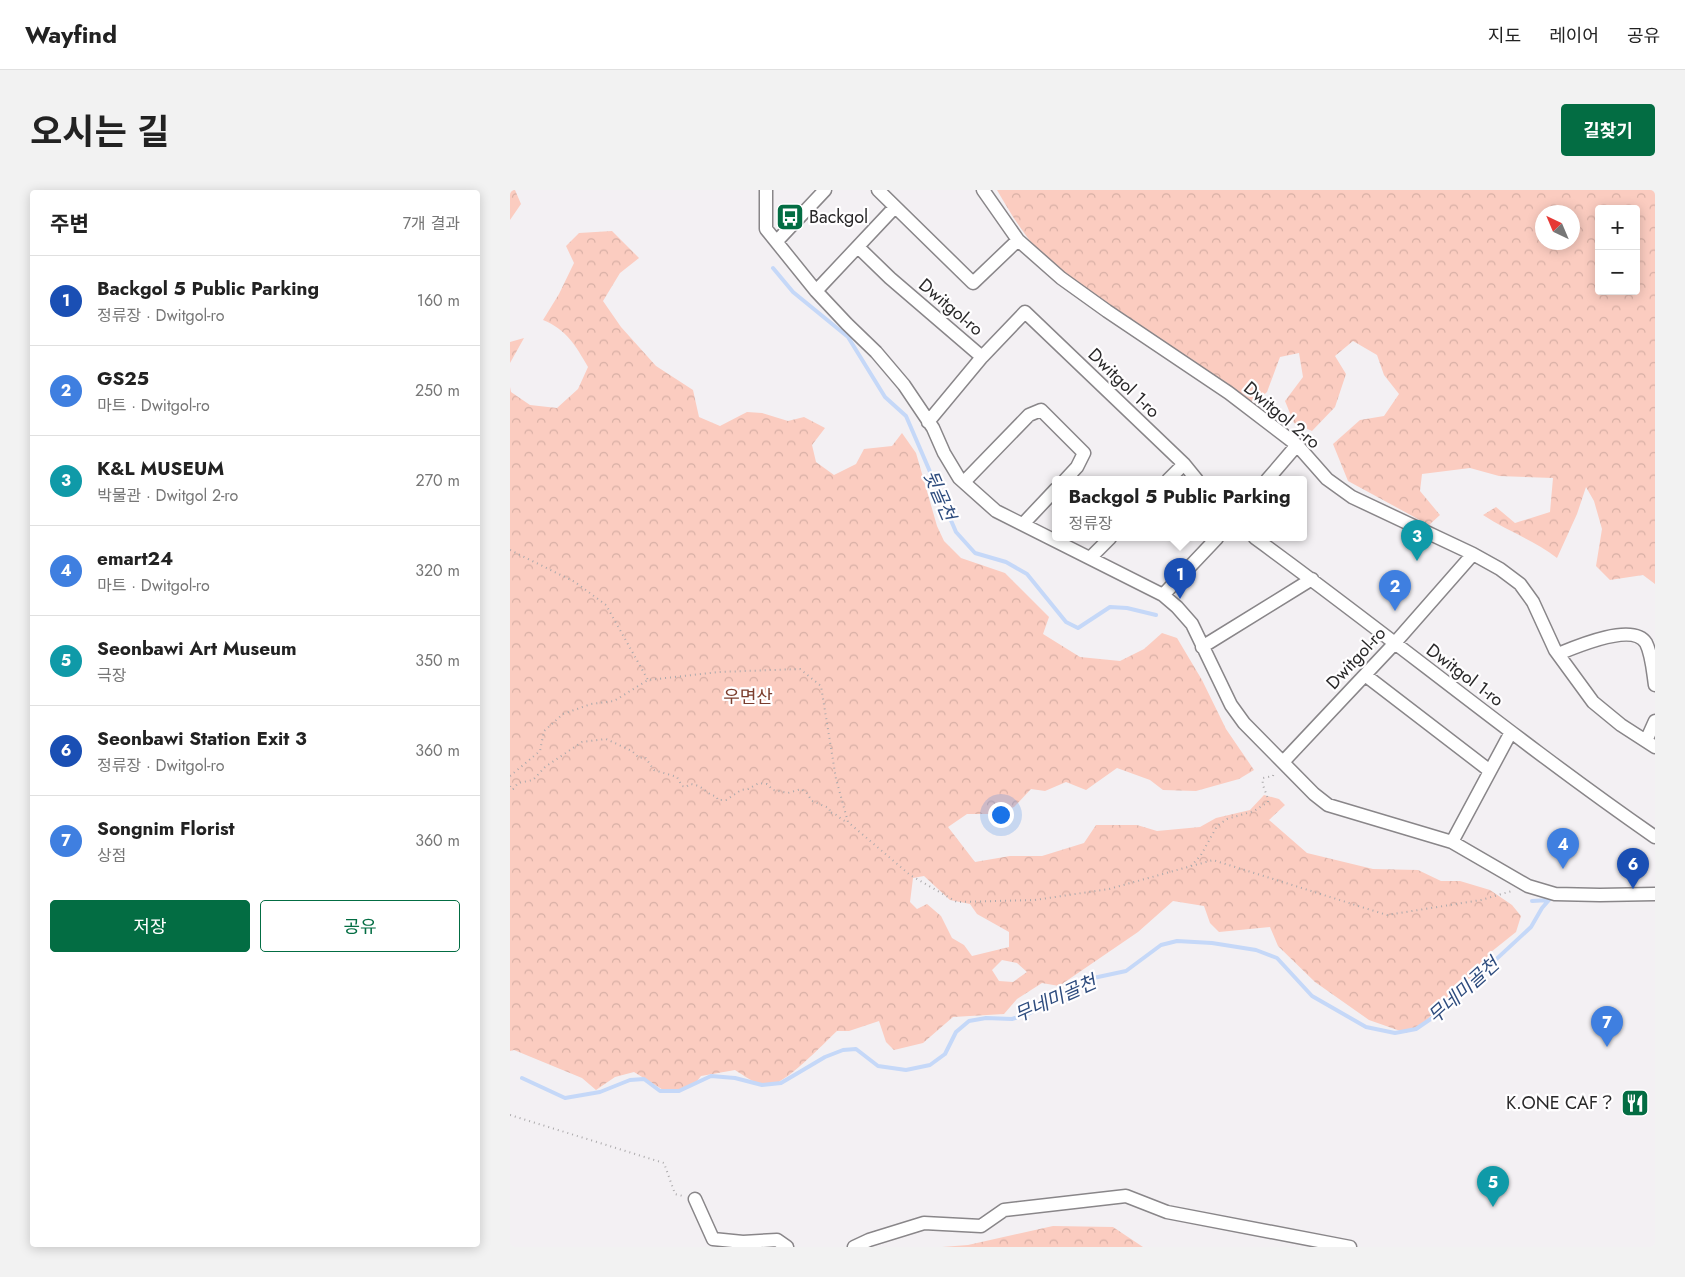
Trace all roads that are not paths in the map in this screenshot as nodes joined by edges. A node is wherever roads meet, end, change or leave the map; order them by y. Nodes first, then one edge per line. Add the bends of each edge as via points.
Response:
1 (766, 190) edge
2 (825, 190) edge
3 (878, 190) edge
4 (983, 190) edge
5 (895, 207) junction
6 (1018, 240) junction
7 (777, 241) junction
8 (858, 247) junction
9 (816, 291) junction
10 (982, 357) junction
11 (928, 422) junction
12 (1296, 445) junction
13 (1184, 464) junction
14 (1069, 476) edge
15 (1172, 476) edge
16 (1194, 476) edge
17 (1270, 476) edge
18 (964, 482) junction
19 (1052, 493) edge
20 (1023, 524) junction
21 (1052, 539) edge
22 (1056, 541) edge
23 (1107, 541) edge
24 (1214, 541) edge
25 (1259, 541) edge
26 (1473, 554) junction
27 (1090, 558) junction
28 (1312, 579) junction
29 (1163, 596) junction
30 (1394, 644) junction
31 (1202, 647) junction
32 (1558, 654) junction
33 (1365, 675) junction
34 (1655, 685) edge
35 (1655, 721) edge
36 (1511, 732) junction
37 (1651, 744) edge
38 (1281, 761) junction
39 (1490, 771) junction
40 (1655, 837) edge
41 (1452, 842) junction
42 (1655, 894) edge
43 (695, 1199) road end
44 (787, 1247) edge
45 (854, 1247) edge
46 (1350, 1247) edge

1 - 7 street via 766,228
2 - 7 street
3 - 5 street, Dwitgol-ro
4 - 6 street, Dwitgol 2-ro
5 - 6 street, Dwitgol-ro via 973,283
5 - 8 street
6 - 12 street, Dwitgol 2-ro via 1061,278 1229,393
7 - 9 street
8 - 9 street
8 - 10 street, Dwitgol-ro
9 - 11 street via 876,352 904,385
10 - 11 street, Dwitgol-ro
10 - 13 street, Dwitgol 1-ro via 1025,312
11 - 18 street
12 - 17 street
12 - 26 street, Dwitgol 2-ro via 1327,479 1352,497
13 - 15 street
13 - 16 street, Dwitgol 1-ro
14 - 18 street via 1084,453 1041,410 1029,415
18 - 20 street via 996,511
19 - 20 street
20 - 21 street
22 - 27 street
23 - 27 street
24 - 29 street
25 - 28 street, Dwitgol 1-ro
26 - 30 street, Dwitgol-ro
26 - 32 street, Dwitgol 2-ro via 1520,584 1533,602
27 - 29 street
28 - 30 street, Dwitgol 1-ro
28 - 31 street
29 - 31 street via 1177,606 1192,624
30 - 33 street, Dwitgol-ro
30 - 36 street, Dwitgol 1-ro
31 - 38 street via 1231,705
32 - 34 street via 1602,638 1634,635 1645,641
32 - 37 street, Dwitgol 2-ro via 1593,702
33 - 38 street, Dwitgol-ro
33 - 39 street
35 - 37 street, Dwitgol 2-ro
36 - 39 street
36 - 40 street, Dwitgol 1-ro
38 - 41 street via 1328,805
39 - 41 street
41 - 42 street via 1528,886 1554,894
43 - 44 street via 713,1239 743,1242 777,1240
45 - 46 street via 924,1223 981,1226 1004,1210 1126,1196 1167,1212

